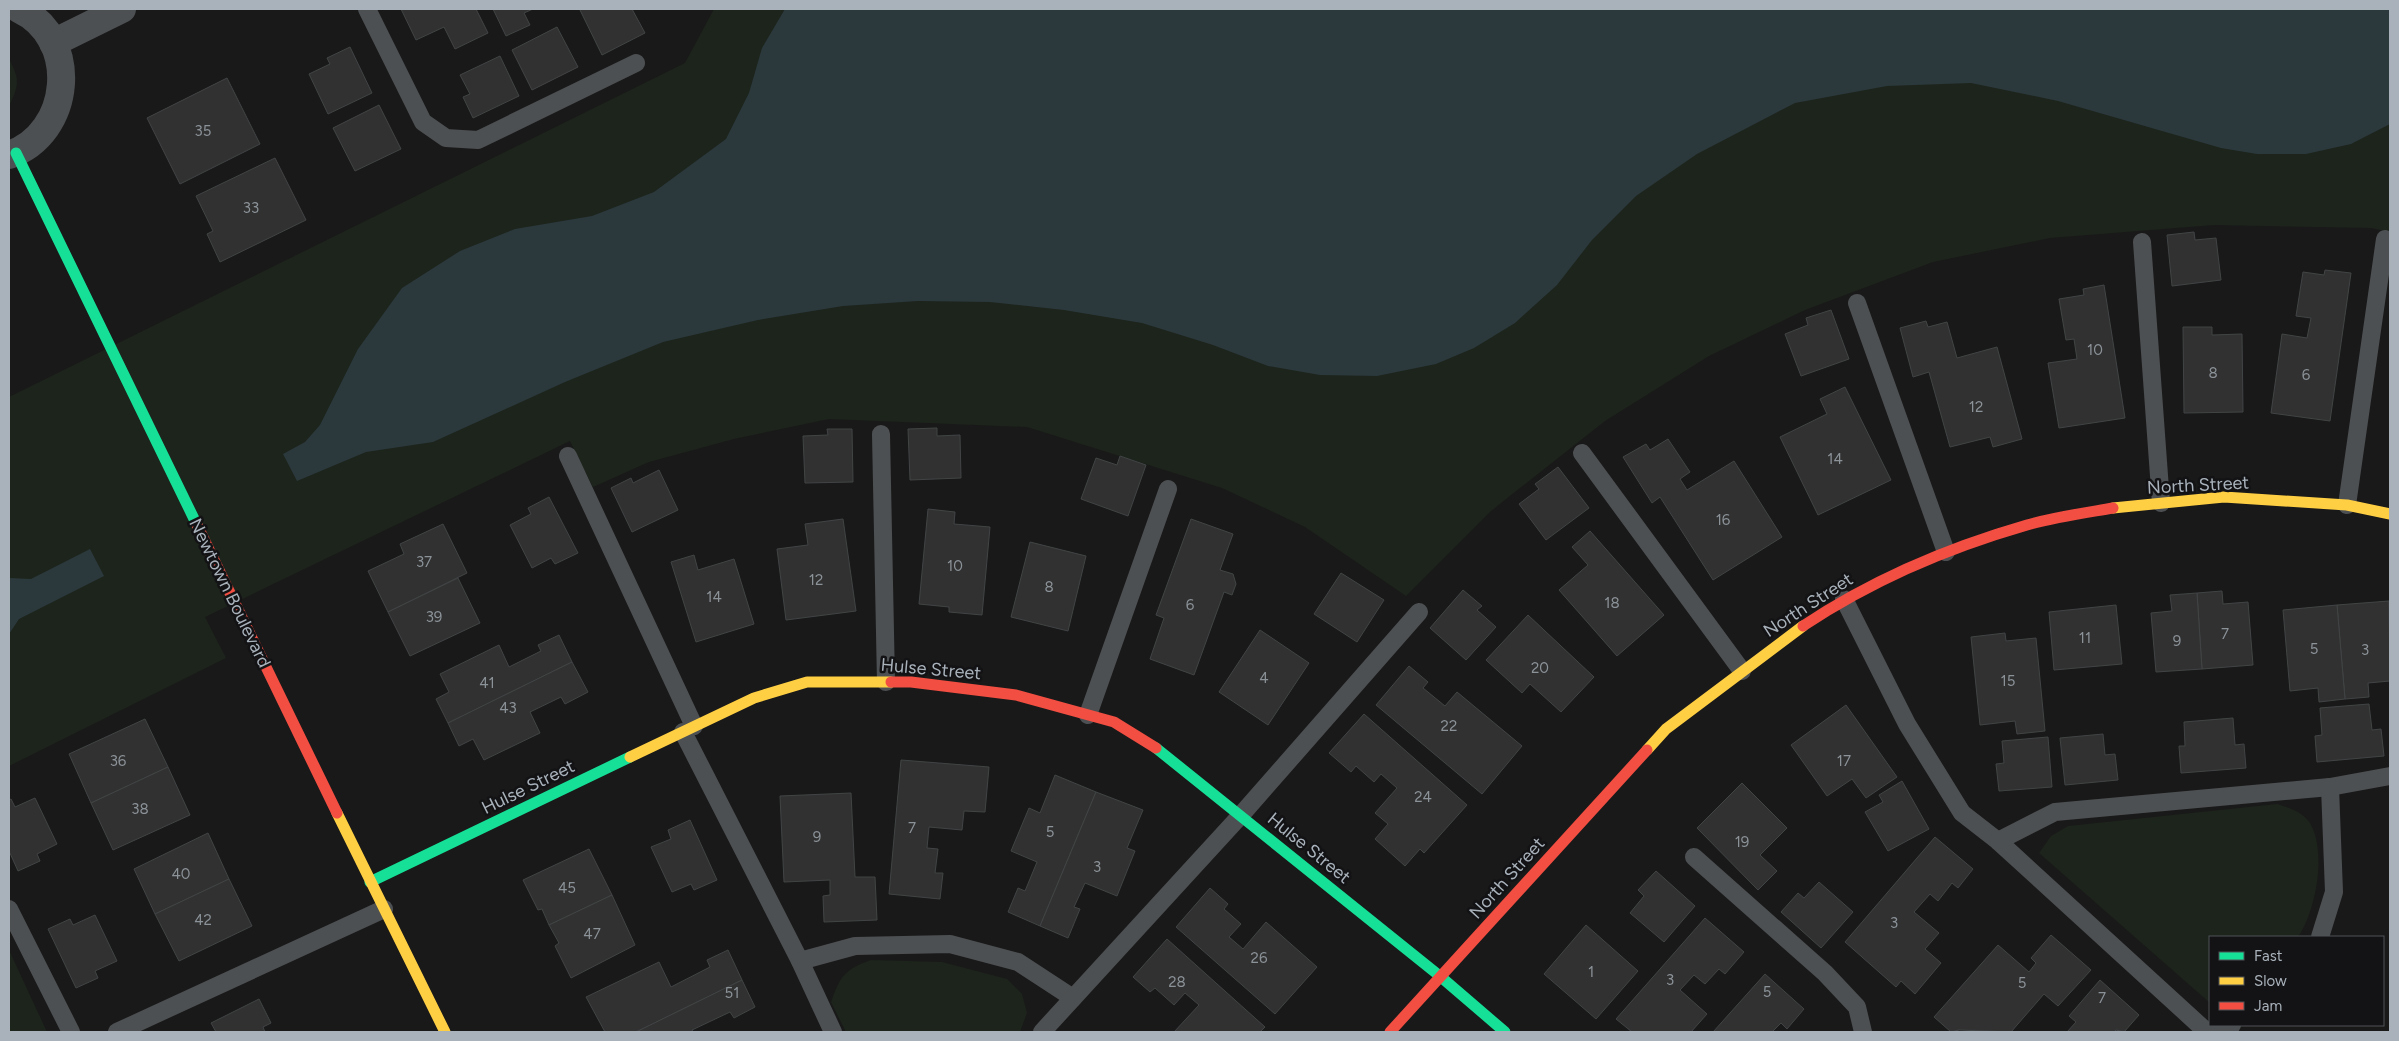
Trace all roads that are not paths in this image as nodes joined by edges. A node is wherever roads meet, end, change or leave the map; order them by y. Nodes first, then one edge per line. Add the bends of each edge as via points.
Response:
1 (19, 9) edge
2 (122, 9) edge
3 (367, 9) edge
4 (54, 43) junction
5 (636, 63) dead end
6 (12, 154) edge
7 (2385, 239) dead end
8 (2142, 242) dead end
9 (1857, 303) dead end
10 (881, 434) dead end
11 (1582, 453) dead end
12 (568, 456) dead end
13 (1168, 489) dead end
14 (2161, 503) junction
15 (2347, 505) junction
16 (2390, 514) edge
17 (1946, 552) junction
18 (1844, 599) junction
19 (1419, 612) dead end
20 (1742, 671) junction
21 (886, 682) junction
22 (1088, 715) junction
23 (689, 729) junction
24 (2390, 776) edge
25 (2330, 787) junction
26 (1241, 815) junction
27 (1998, 842) junction
28 (1694, 857) dead end
29 (370, 882) junction
30 (9, 909) edge
31 (384, 909) junction
32 (2320, 936) edge
33 (800, 961) junction
34 (1441, 977) junction
35 (1073, 998) junction
36 (2230, 1026) edge
37 (71, 1032) edge
38 (117, 1032) edge
39 (445, 1032) edge
40 (833, 1032) edge
41 (1042, 1032) edge
42 (1390, 1032) edge
43 (1505, 1032) edge
44 (1863, 1032) edge
45 (2207, 1032) edge
46 (2219, 1032) edge

1 - 4 street, Newtown Boulevard via 34,19
2 - 4 street
3 - 5 lane via 423,122 446,138 478,140
4 - 6 street, Newtown Boulevard via 62,70 58,106 40,136
6 - 29 street, Newtown Boulevard
7 - 15 lane
8 - 14 lane
9 - 17 lane
10 - 21 lane
11 - 20 lane
12 - 23 lane
13 - 22 lane
14 - 15 street, North Street via 2224,497
14 - 17 street, North Street via 2116,507 2028,525
15 - 16 street, North Street
17 - 18 street, North Street
18 - 20 street, North Street
18 - 27 lane via 1907,724 1962,813
19 - 26 lane
20 - 34 street, North Street via 1666,729
21 - 22 street, Hulse Street via 912,682 1016,695
21 - 23 street, Hulse Street via 807,682 754,698
22 - 26 street, Hulse Street via 1114,722 1162,751
23 - 29 street, Hulse Street
23 - 33 lane
24 - 25 lane
25 - 27 lane via 2054,812
25 - 32 lane via 2334,892
26 - 34 street, Hulse Street
26 - 35 lane
27 - 45 lane
28 - 44 lane via 1825,974 1857,1007
29 - 31 street, Newtown Boulevard
30 - 37 lane
31 - 38 lane
31 - 39 street, Newtown Boulevard
33 - 35 lane via 855,946 950,944 1018,962
33 - 40 lane
34 - 42 street, North Street
34 - 43 street, Hulse Street
35 - 41 lane
36 - 46 lane

